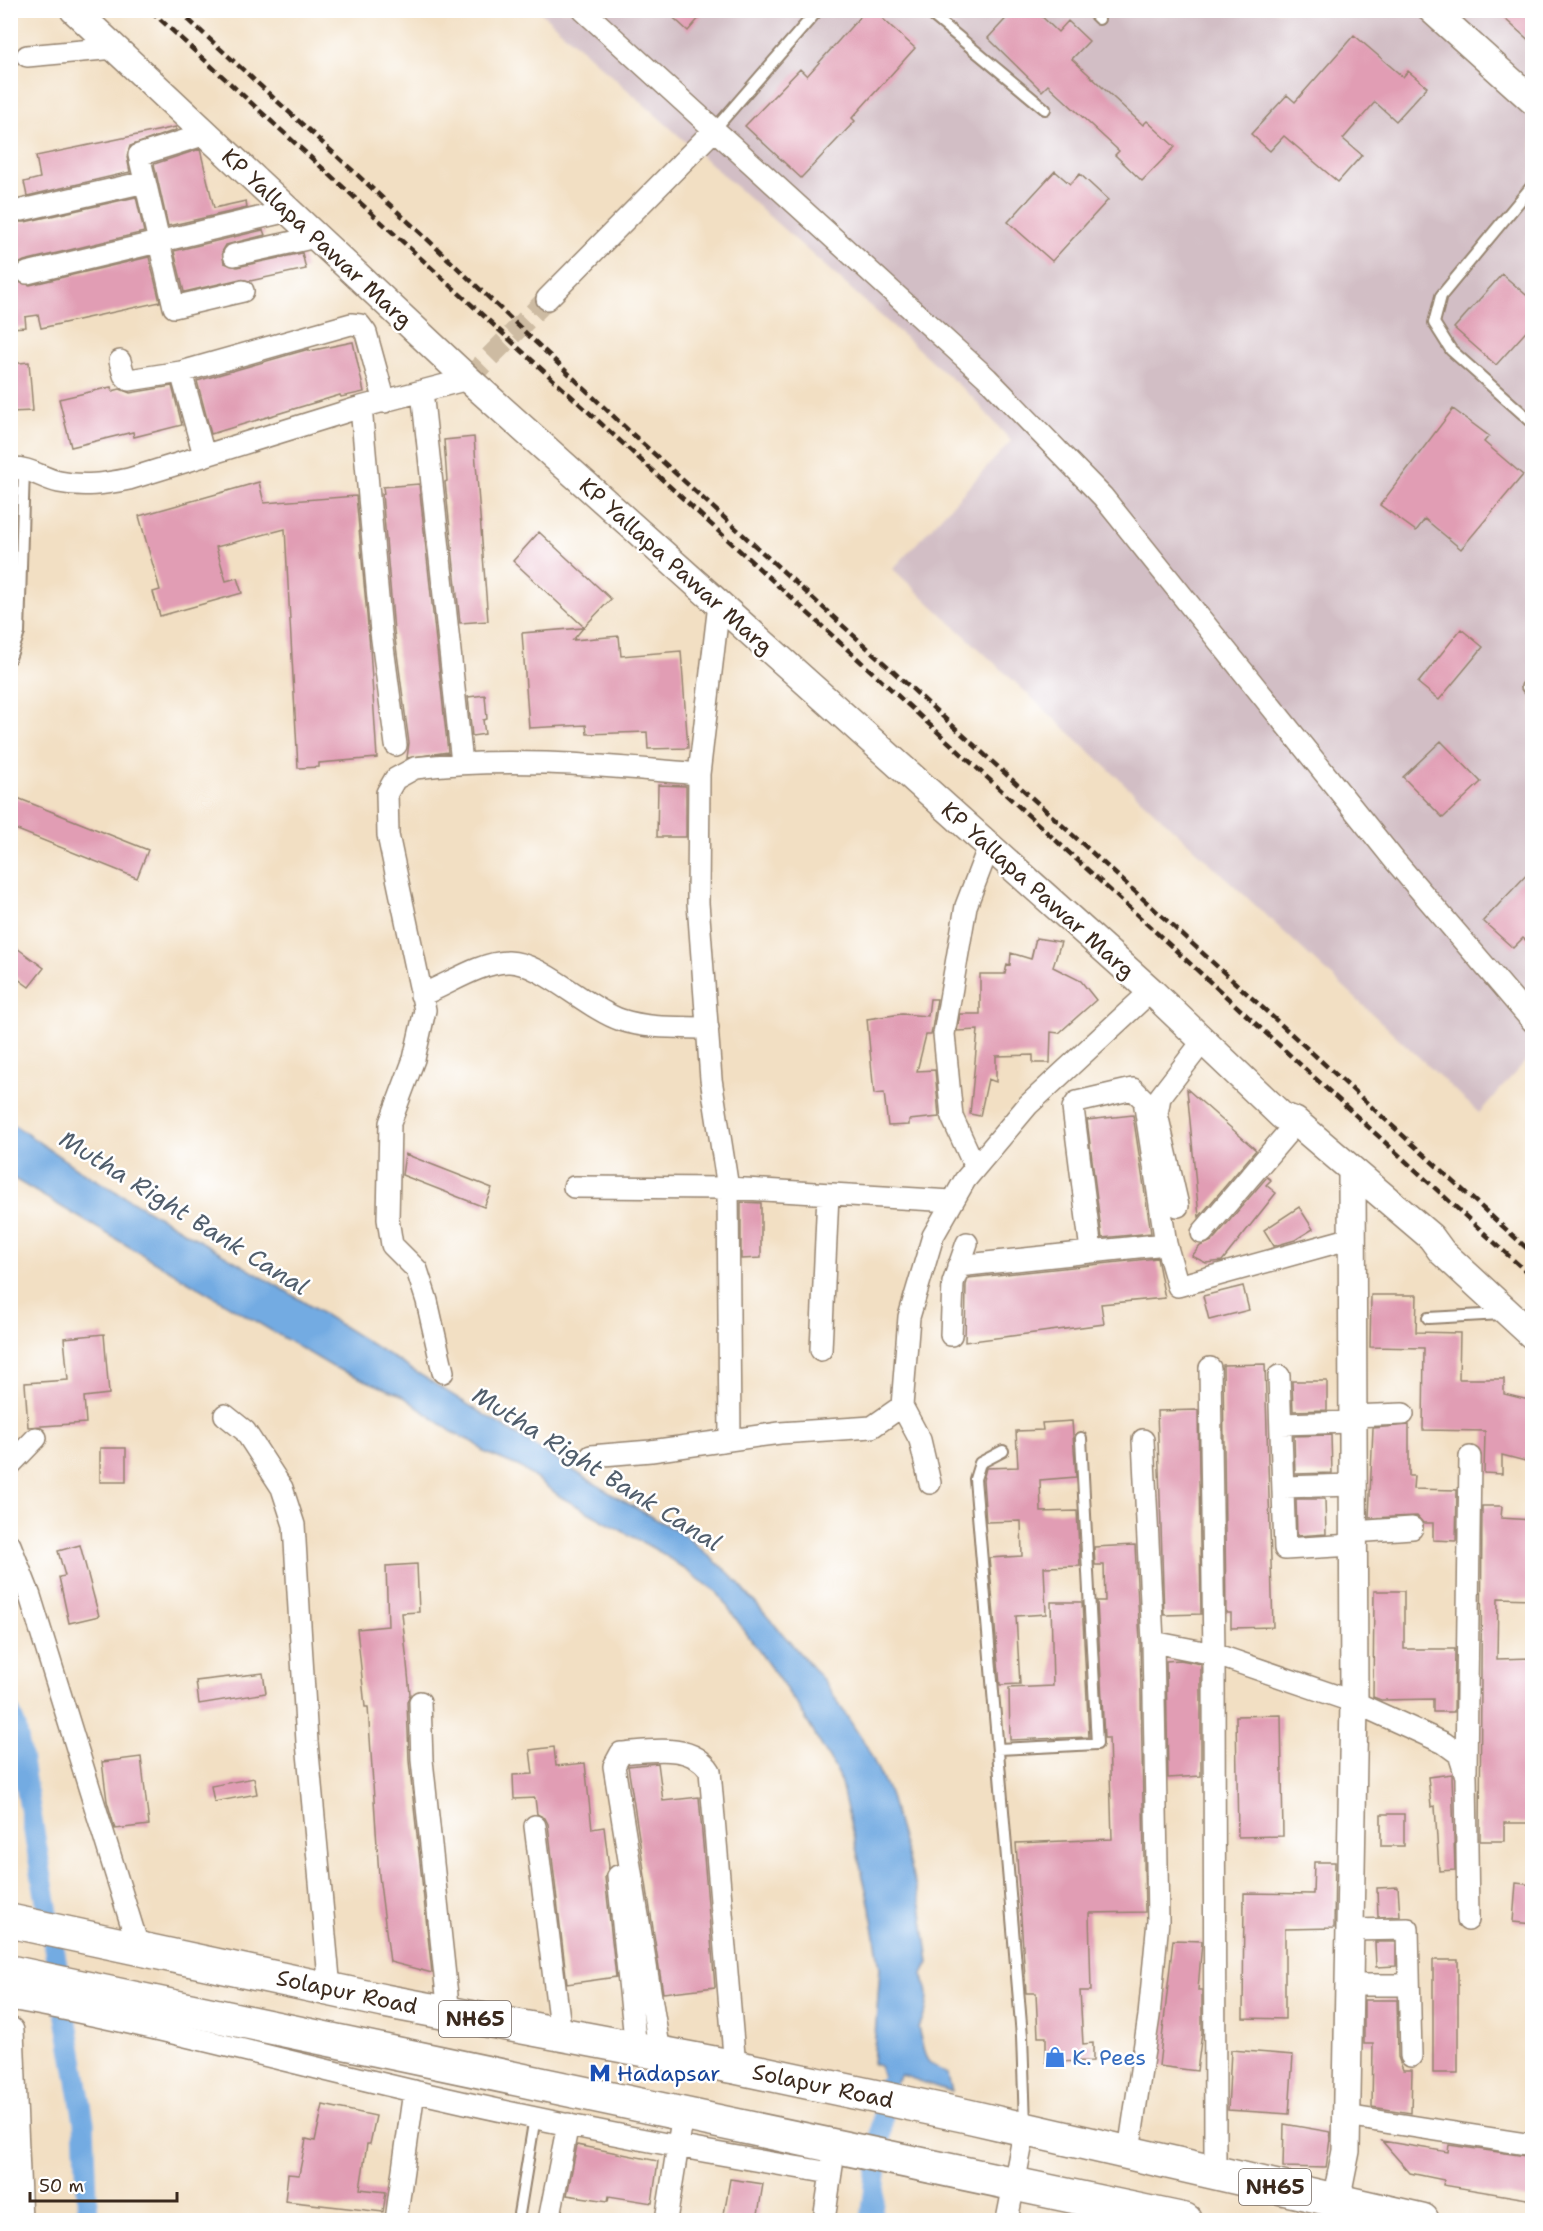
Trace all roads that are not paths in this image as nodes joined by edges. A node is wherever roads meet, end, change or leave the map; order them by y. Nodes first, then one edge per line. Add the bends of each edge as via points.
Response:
1 (74, 10) edge
2 (583, 10) edge
3 (819, 10) edge
4 (926, 10) edge
5 (1090, 10) edge
6 (1432, 10) edge
7 (1099, 19) dead end
8 (115, 48) junction
9 (27, 56) dead end
10 (1533, 100) edge
11 (1045, 109) dead end
12 (714, 130) junction
13 (206, 134) junction
14 (145, 182) junction
15 (1533, 186) edge
16 (22, 210) dead end
17 (288, 211) junction
18 (316, 237) junction
19 (159, 242) junction
20 (234, 255) dead end
21 (27, 273) dead end
22 (243, 291) dead end
23 (547, 299) tunnel mouth
24 (120, 361) dead end
25 (181, 372) junction
26 (468, 379) junction
27 (422, 391) junction
28 (385, 402) junction
29 (362, 407) junction
30 (1533, 422) edge
31 (204, 455) junction
32 (17, 468) edge
33 (719, 604) junction
34 (10, 658) edge
35 (396, 745) dead end
36 (462, 763) junction
37 (699, 774) junction
38 (990, 846) junction
39 (1151, 991) junction
40 (421, 995) junction
41 (1533, 1021) edge
42 (708, 1028) junction
43 (1203, 1041) junction
44 (1286, 1123) junction
45 (975, 1167) junction
46 (1352, 1178) junction
47 (574, 1187) dead end
48 (728, 1188) junction
49 (828, 1194) junction
50 (952, 1201) junction
51 (1178, 1206) dead end
52 (1202, 1233) dead end
53 (1352, 1238) junction
54 (967, 1243) dead end
55 (1166, 1244) junction
56 (1091, 1251) junction
57 (958, 1266) junction
58 (1509, 1314) junction
59 (1428, 1317) dead end
60 (951, 1335) dead end
61 (1533, 1335) edge
62 (821, 1350) dead end
63 (1210, 1368) dead end
64 (443, 1372) dead end
65 (1279, 1376) dead end
66 (902, 1406) junction
67 (1403, 1414) dead end
68 (225, 1415) dead end
69 (1352, 1419) junction
70 (1281, 1424) junction
71 (36, 1438) dead end
72 (1081, 1438) dead end
73 (730, 1440) junction
74 (1143, 1440) dead end
75 (1003, 1451) dead end
76 (591, 1456) dead end
77 (1470, 1457) dead end
78 (10, 1465) edge
79 (930, 1484) dead end
80 (1353, 1485) junction
81 (1283, 1487) junction
82 (1412, 1528) dead end
83 (1353, 1539) junction
84 (10, 1545) edge
85 (1153, 1642) junction
86 (1214, 1654) junction
87 (420, 1702) dead end
88 (1354, 1702) junction
89 (998, 1749) junction
90 (1466, 1776) junction
91 (609, 1790) dead end
92 (535, 1826) dead end
93 (613, 1828) joint
94 (1468, 1920) dead end
95 (16, 1923) edge
96 (1350, 1930) junction
97 (139, 1948) junction
98 (1349, 1984) junction
99 (1409, 1985) junction
100 (21, 1988) edge
101 (330, 1989) junction
102 (97, 2003) junction
103 (449, 2014) junction
104 (10, 2031) edge
105 (561, 2035) junction
106 (648, 2051) junction
107 (1411, 2056) dead end
108 (735, 2067) junction
109 (414, 2091) junction
110 (683, 2114) junction
111 (1346, 2116) junction
112 (535, 2117) junction
113 (567, 2124) junction
114 (1025, 2128) junction
115 (1533, 2145) edge
116 (678, 2148) junction
117 (1129, 2151) junction
118 (842, 2157) junction
119 (1215, 2173) junction
120 (1014, 2183) junction
121 (1336, 2201) junction
122 (18, 2220) edge
123 (396, 2220) edge
124 (518, 2220) edge
125 (549, 2220) edge
126 (666, 2220) edge
127 (824, 2220) edge
128 (1007, 2220) edge
129 (1178, 2220) edge
130 (1422, 2220) edge

1 - 8 street, KP Yallapa Pawar Marg
2 - 12 street
3 - 12 lane
4 - 11 lane
5 - 7 lane
6 - 10 street
8 - 9 street
8 - 13 street, KP Yallapa Pawar Marg
12 - 23 street
12 - 41 street via 987,378 1103,497 1395,861
13 - 14 street via 139,154
13 - 17 street, KP Yallapa Pawar Marg
14 - 16 street
14 - 19 street
15 - 30 lane via 1441,296 1434,323 1451,350
17 - 18 street, KP Yallapa Pawar Marg
17 - 19 street
18 - 20 street
18 - 26 street, KP Yallapa Pawar Marg
19 - 21 street
19 - 22 street via 174,307
24 - 25 street via 129,380
25 - 28 street via 351,324 360,325 366,333
25 - 31 street
26 - 27 street
26 - 33 street, KP Yallapa Pawar Marg
27 - 28 street
27 - 36 street
28 - 29 street
29 - 31 street
29 - 35 street via 381,632
31 - 32 street via 93,486 58,482
32 - 34 lane via 19,633
33 - 37 street
33 - 38 street, KP Yallapa Pawar Marg
36 - 37 street via 586,764
36 - 40 street via 405,772 395,779 387,793 388,835
37 - 42 street via 698,903
38 - 39 street, KP Yallapa Pawar Marg
38 - 45 street via 966,906 944,1034 952,1117
39 - 43 street, KP Yallapa Pawar Marg
39 - 45 street via 1028,1105
40 - 42 street via 507,962 526,966 619,1020 650,1026
40 - 64 street via 425,1010 414,1059 390,1123 388,1219 392,1245 417,1270
42 - 48 street via 711,1079
43 - 44 street, KP Yallapa Pawar Marg
43 - 51 street via 1160,1097 1157,1114
44 - 46 street, KP Yallapa Pawar Marg via 1295,1121
44 - 52 street
45 - 50 street
46 - 53 street
46 - 58 street, KP Yallapa Pawar Marg via 1431,1237
47 - 48 street
48 - 49 street
48 - 73 street
49 - 50 street
49 - 62 street
50 - 66 street via 933,1236 909,1317
53 - 55 street via 1178,1286
53 - 69 street
54 - 57 street
55 - 56 street
55 - 56 street via 1144,1100 1133,1089 1077,1102 1072,1108
56 - 57 street
57 - 60 street via 950,1308
58 - 59 lane
58 - 61 street, KP Yallapa Pawar Marg
63 - 86 street
65 - 70 street
66 - 73 street via 872,1427
66 - 79 street via 920,1440
67 - 69 street
68 - 101 street via 245,1431 282,1488 294,1525 307,1742
69 - 70 street
69 - 80 street
70 - 81 street
71 - 78 street
72 - 89 lane via 1097,1744
73 - 76 street
74 - 85 street
75 - 89 lane via 980,1463 975,1479
77 - 90 street
80 - 81 street
80 - 83 street
81 - 83 street via 1285,1549
82 - 83 street
83 - 88 street
84 - 97 street via 30,1596
85 - 86 street
85 - 117 street via 1158,1921
86 - 88 street
86 - 119 street
87 - 103 street via 422,1760
88 - 90 street via 1444,1743 1459,1754
88 - 96 street
89 - 114 lane via 1022,2036
90 - 94 street
91 - 93 lane
92 - 105 street
93 - 106 street
95 - 97 highway, Solapur Road / NH65
96 - 98 street
96 - 99 street via 1408,1929
97 - 101 highway, Solapur Road / NH65
98 - 99 street
98 - 111 street
99 - 107 street
100 - 102 highway, NH65
101 - 103 highway, Solapur Road / NH65
102 - 109 street
102 - 110 highway, NH65
103 - 105 highway, Solapur Road / NH65
104 - 122 street
105 - 106 highway, Solapur Road / NH65
106 - 108 highway, Solapur Road / NH65
106 - 108 street via 614,1766 621,1753 675,1749 710,1771
108 - 114 highway, Solapur Road / NH65
109 - 112 street
109 - 123 street
110 - 116 street
110 - 118 highway, NH65
111 - 115 street
111 - 121 street via 1344,2170
112 - 113 street
112 - 124 lane
113 - 116 street
113 - 125 street
114 - 117 highway, Solapur Road / NH65
114 - 120 street
116 - 118 street
116 - 126 street
117 - 119 highway, Solapur Road / NH65
118 - 120 highway, NH65 via 952,2169
118 - 127 street
119 - 121 highway, Solapur Road / NH65
120 - 128 street
120 - 129 highway, NH65
121 - 130 highway, Solapur Road / NH65

